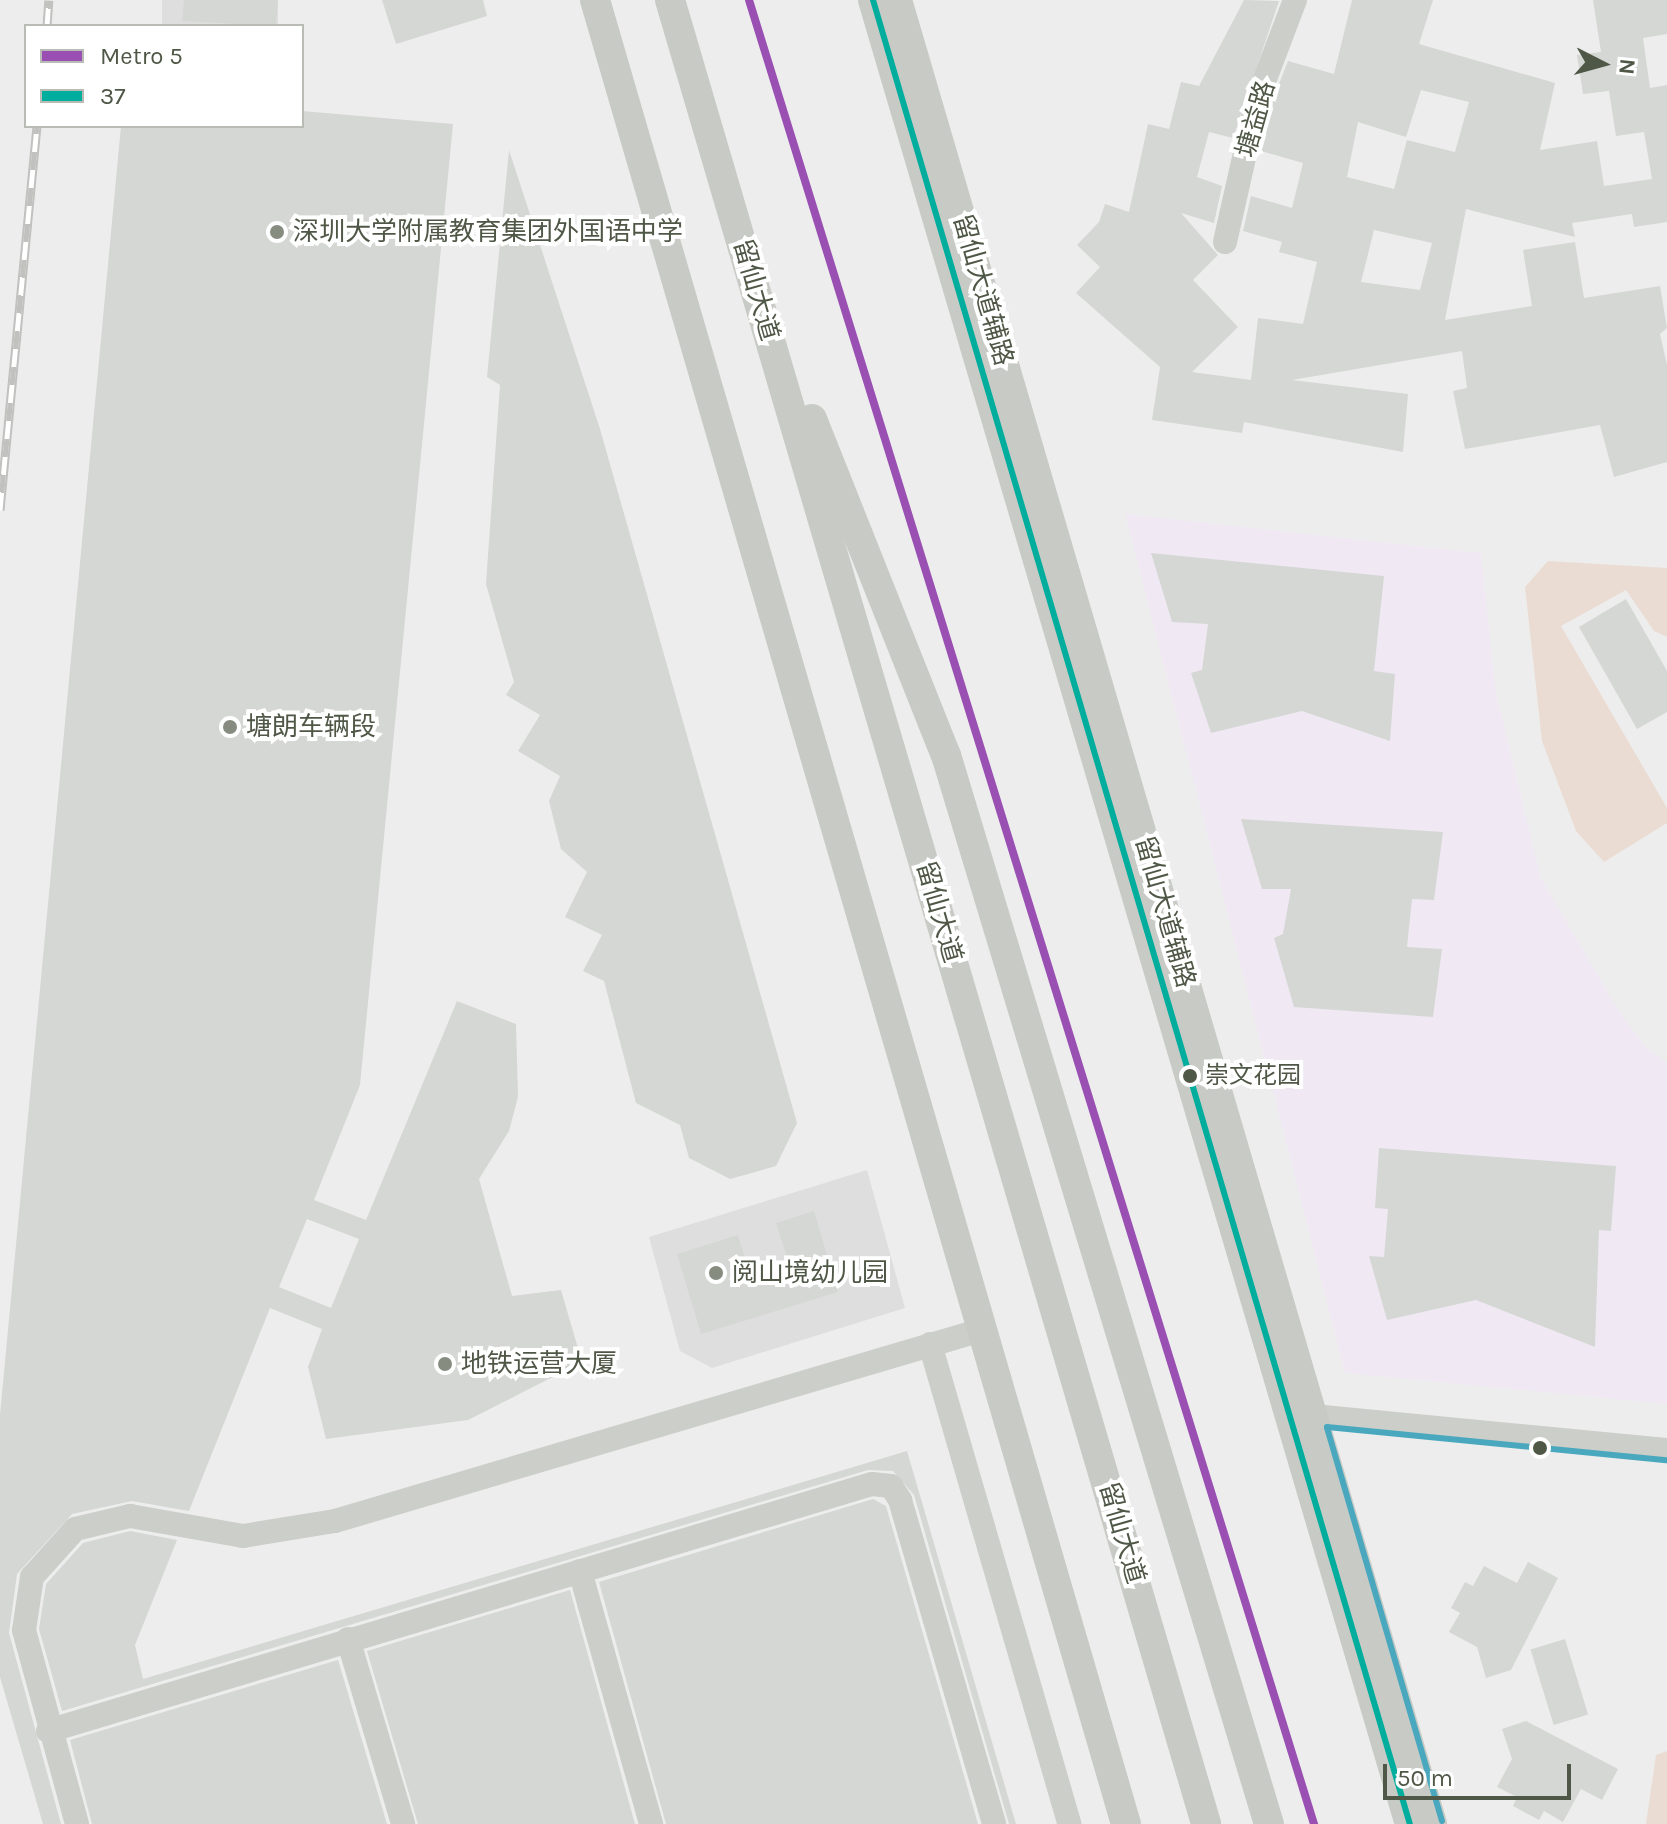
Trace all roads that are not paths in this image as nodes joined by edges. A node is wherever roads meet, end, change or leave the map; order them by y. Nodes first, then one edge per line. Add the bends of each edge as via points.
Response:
1 (595, 0) edge
2 (670, 0) edge
3 (873, 0) edge
4 (897, 0) edge
5 (1295, 0) edge
6 (1225, 242) dead end
7 (745, 254) junction
8 (981, 1330) junction
9 (930, 1344) junction
10 (1313, 1416) junction
11 (1667, 1450) edge
12 (580, 1571) junction
13 (348, 1639) junction
14 (48, 1731) junction
15 (77, 1824) edge
16 (403, 1824) edge
17 (651, 1824) edge
18 (994, 1824) edge
19 (1069, 1824) edge
20 (1126, 1824) edge
21 (1206, 1824) edge
22 (1269, 1824) edge
23 (1410, 1824) edge
24 (1432, 1824) edge

1 - 8 main road
2 - 7 main road, 留仙大道
3 - 23 main road, 留仙大道辅路
4 - 10 main road, 留仙大道辅路
5 - 6 street, 塘益路 via 1257,100
7 - 21 main road, 留仙大道
7 - 22 main road via 921,687 1004,938
8 - 9 street
8 - 20 main road
9 - 14 street via 383,1507 271,1534 182,1528 130,1516 99,1519 75,1529 42,1559 25,1600 24,1630
9 - 19 street
10 - 11 street
10 - 24 main road, 留仙大道辅路
12 - 13 street
12 - 17 street
12 - 18 street via 872,1484 891,1486 900,1500
13 - 14 street
13 - 16 street
14 - 15 street

